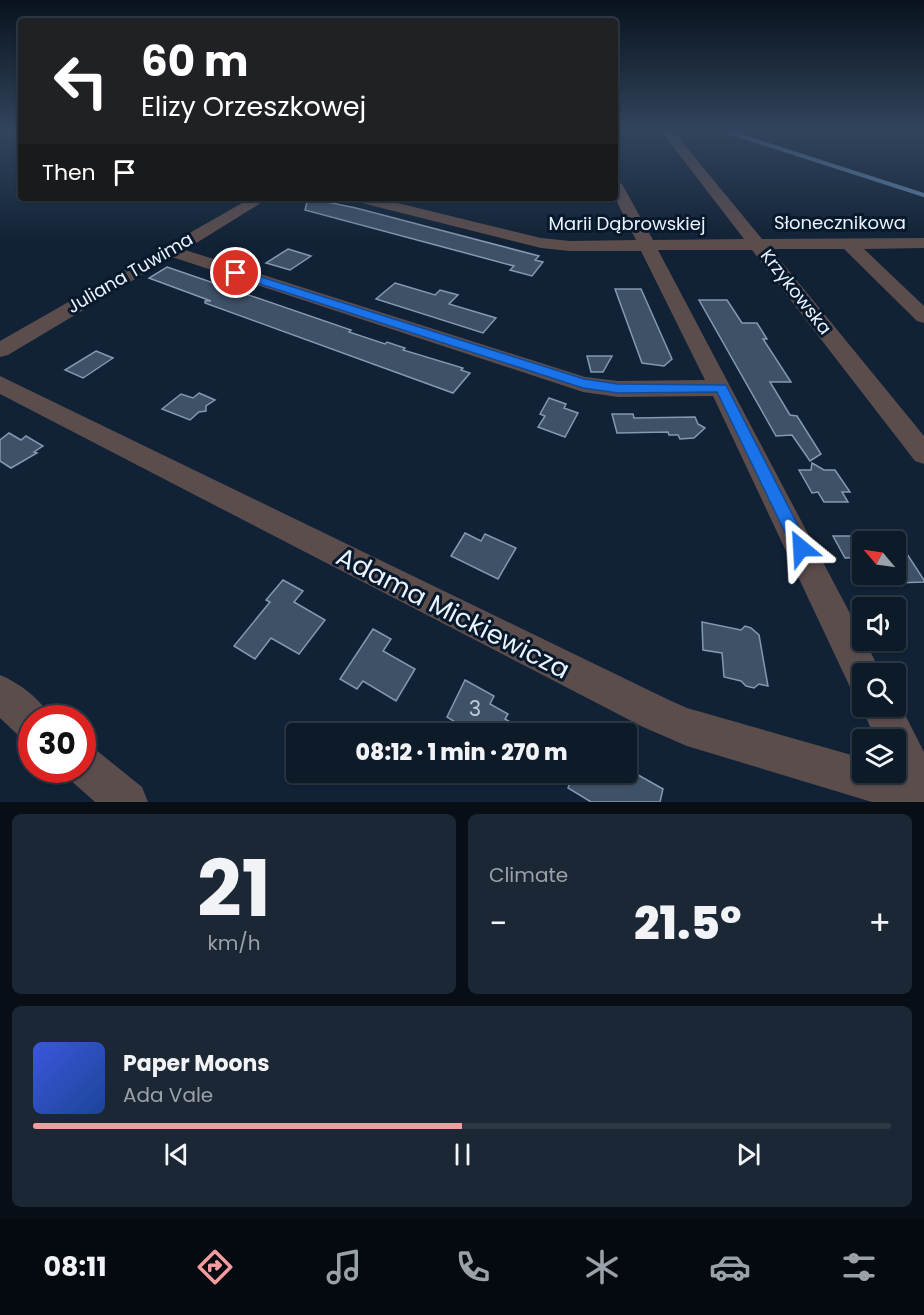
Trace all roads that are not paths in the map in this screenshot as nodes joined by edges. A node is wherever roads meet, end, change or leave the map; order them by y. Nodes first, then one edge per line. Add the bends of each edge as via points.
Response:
1 (697, 168) edge
2 (618, 190) edge
3 (257, 201) edge
4 (371, 201) edge
5 (757, 243) junction
6 (848, 243) junction
7 (924, 243) edge
8 (647, 245) junction
9 (170, 251) junction
10 (924, 317) edge
11 (0, 350) edge
12 (0, 384) edge
13 (721, 388) junction
14 (924, 454) edge
15 (858, 663) edge
16 (0, 694) edge
17 (18, 709) edge
18 (885, 717) edge
19 (96, 776) edge
20 (924, 796) edge
21 (127, 802) edge

1 - 5 street, Krzykowska
2 - 8 street
3 - 9 street, Juliana Tuwima
4 - 8 street, Marii Dąbrowskiej via 541,243
5 - 6 street, Słonecznikowa
5 - 8 street, Marii Dąbrowskiej
5 - 14 street, Krzykowska
6 - 7 street, Słonecznikowa
6 - 10 street
8 - 13 street
9 - 11 street, Juliana Tuwima
9 - 13 street via 583,384 618,389
12 - 20 street, Adama Mickiewicza via 656,714 687,727
13 - 15 street
16 - 17 street
18 - 20 street
19 - 21 street

